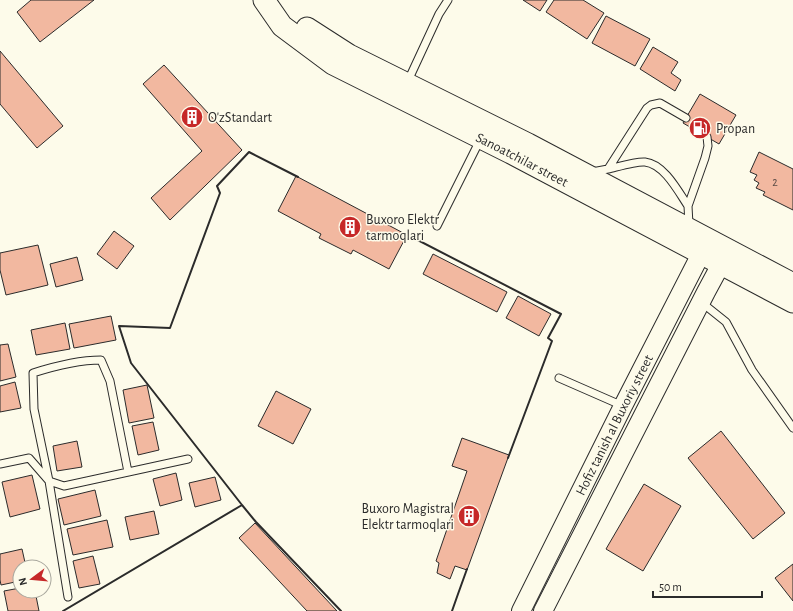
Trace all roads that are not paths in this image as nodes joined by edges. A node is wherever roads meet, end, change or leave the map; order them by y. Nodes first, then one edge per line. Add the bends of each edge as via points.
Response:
1 (264, 0) edge
2 (279, 0) edge
3 (448, 0) edge
4 (404, 91) junction
5 (686, 118) dead end
6 (707, 137) dead end
7 (481, 138) junction
8 (608, 169) junction
9 (583, 173) junction
10 (688, 206) junction
11 (437, 226) dead end
12 (689, 229) junction
13 (704, 247) junction
14 (725, 257) junction
15 (793, 284) edge
16 (701, 302) junction
17 (793, 302) edge
18 (559, 378) dead end
19 (623, 406) junction
20 (793, 428) edge
21 (188, 458) dead end
22 (0, 464) edge
23 (128, 472) junction
24 (49, 481) junction
25 (68, 597) dead end
26 (521, 611) edge
27 (542, 611) edge

1 - 4 main road, Sanoatchilar street via 282,26 333,64
2 - 4 main road, Sanoatchilar street via 294,19
3 - 4 lane via 439,14
4 - 7 main road, Sanoatchilar street
4 - 9 main road, Sanoatchilar street via 528,144
5 - 8 lane via 660,103 651,105
6 - 10 lane via 705,158
7 - 11 lane
7 - 13 main road, Sanoatchilar street
8 - 9 lane
8 - 10 lane via 645,162 655,166 668,176
9 - 12 main road, Sanoatchilar street
10 - 12 lane
12 - 13 main road, Sanoatchilar street
13 - 14 main road, Sanoatchilar street
13 - 19 main road, Hofiz tanish al Buxoriy street
14 - 15 main road, Sanoatchilar street
14 - 16 main road, Hofiz tanish al Buxoriy street
14 - 17 main road, Sanoatchilar street
16 - 20 lane via 726,322 752,370
16 - 27 main road, Hofiz tanish al Buxoriy street
18 - 19 lane
19 - 26 main road, Hofiz tanish al Buxoriy street
21 - 23 lane
22 - 24 lane via 29,458
23 - 24 lane via 64,486
23 - 24 lane via 110,381 101,360 87,360 33,373 34,409
24 - 25 lane

